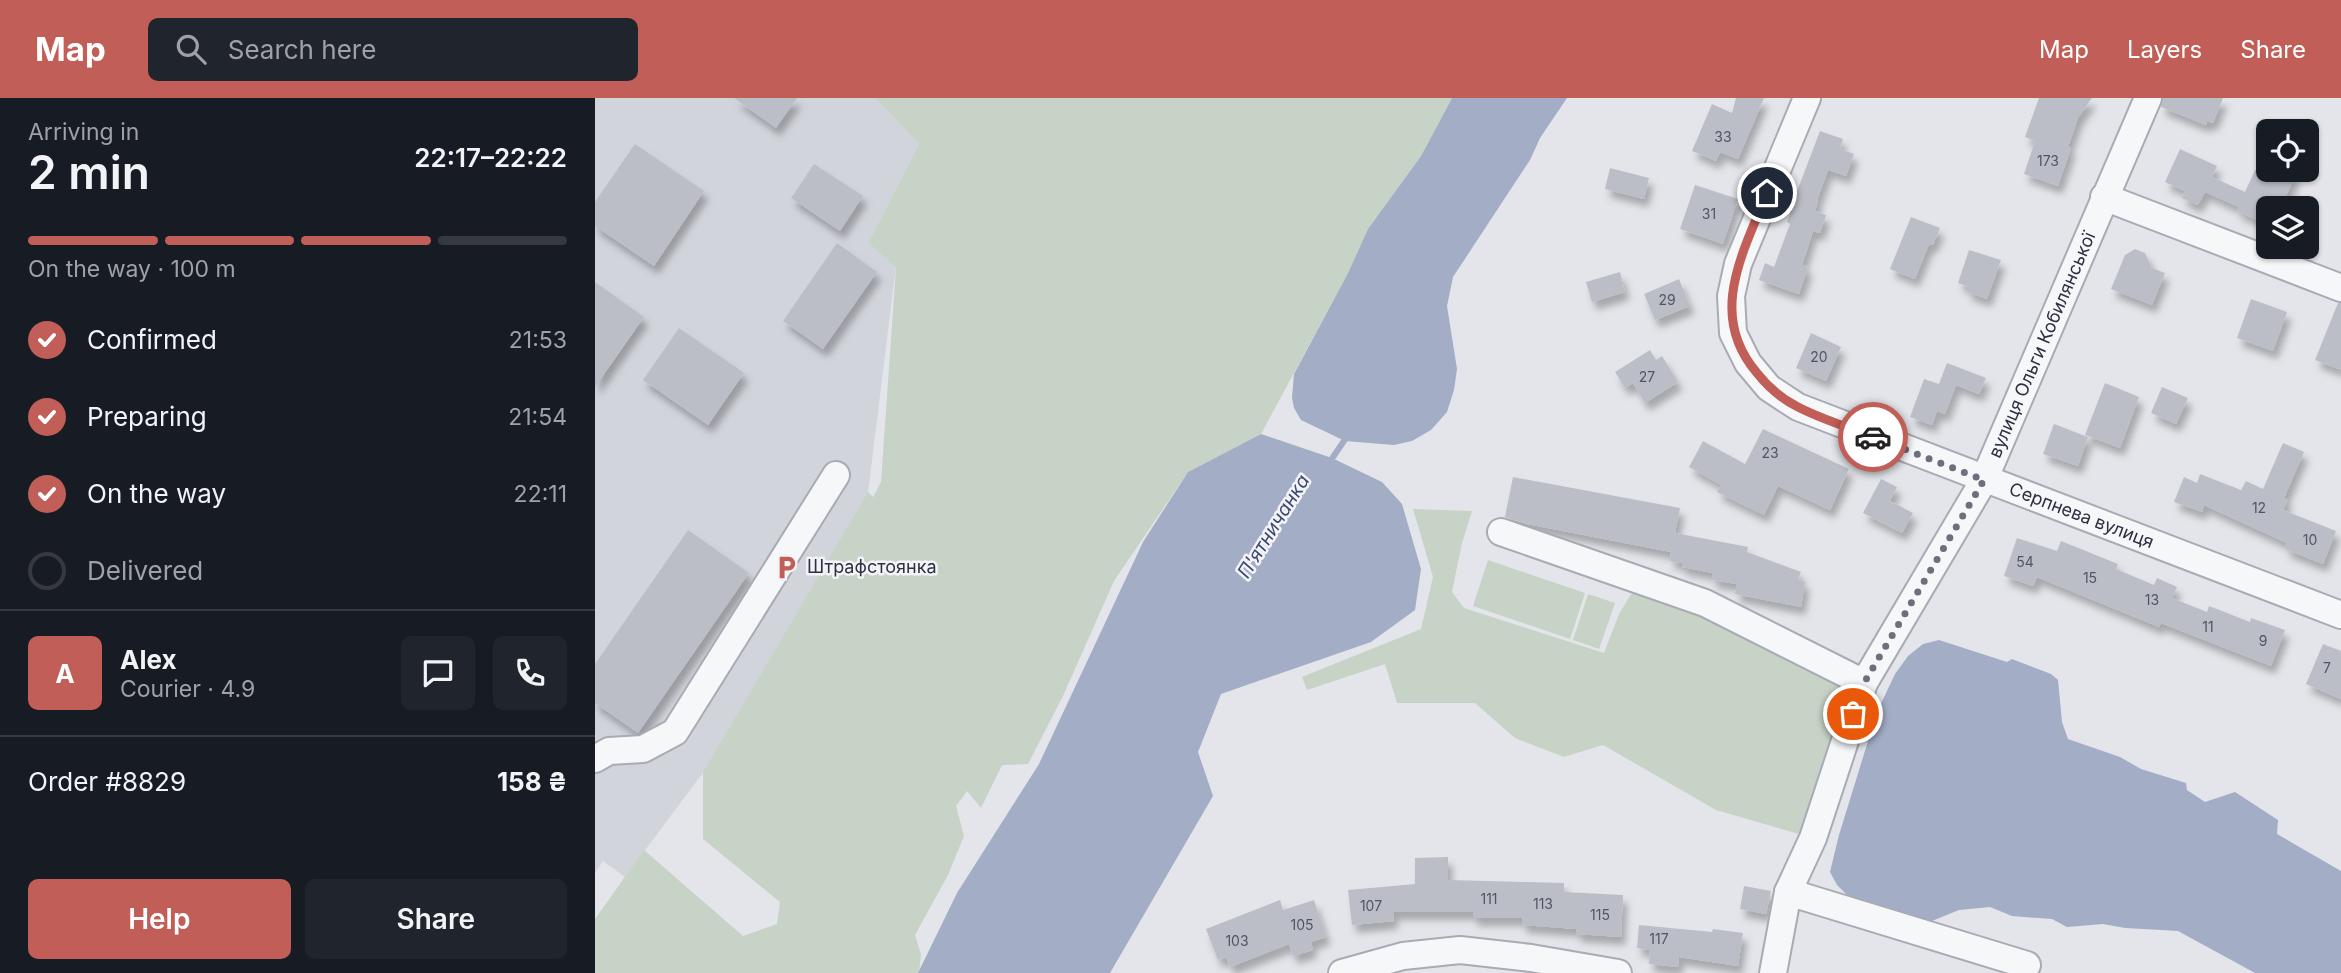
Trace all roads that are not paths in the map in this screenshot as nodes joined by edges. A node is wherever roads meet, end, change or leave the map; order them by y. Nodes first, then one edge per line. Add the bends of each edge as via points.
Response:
1 (1807, 98) edge
2 (2148, 98) edge
3 (2104, 197) junction
4 (2341, 288) edge
5 (836, 475) dead end
6 (1984, 480) junction
7 (1501, 532) dead end
8 (2341, 615) edge
9 (1864, 683) junction
10 (595, 759) edge
11 (1788, 892) junction
12 (1459, 961) edge
13 (2027, 965) dead end
14 (1342, 973) edge
15 (1618, 973) edge
16 (1773, 973) edge

1 - 6 street, Серпнева вулиця via 1738,264 1731,296 1733,333 1748,363 1769,388 1798,407
2 - 3 street, вулиця Ольги Кобилянської
3 - 4 street
3 - 6 street, вулиця Ольги Кобилянської
5 - 10 street via 675,732 643,749 609,751
6 - 8 street, Серпнева вулиця
6 - 9 street, вулиця Ольги Кобилянської
7 - 9 street via 1705,603
9 - 11 street, вулиця Ольги Кобилянської via 1813,838
11 - 13 street
11 - 16 street, вулиця Ольги Кобилянської
12 - 14 street via 1403,956
12 - 15 street via 1531,958

